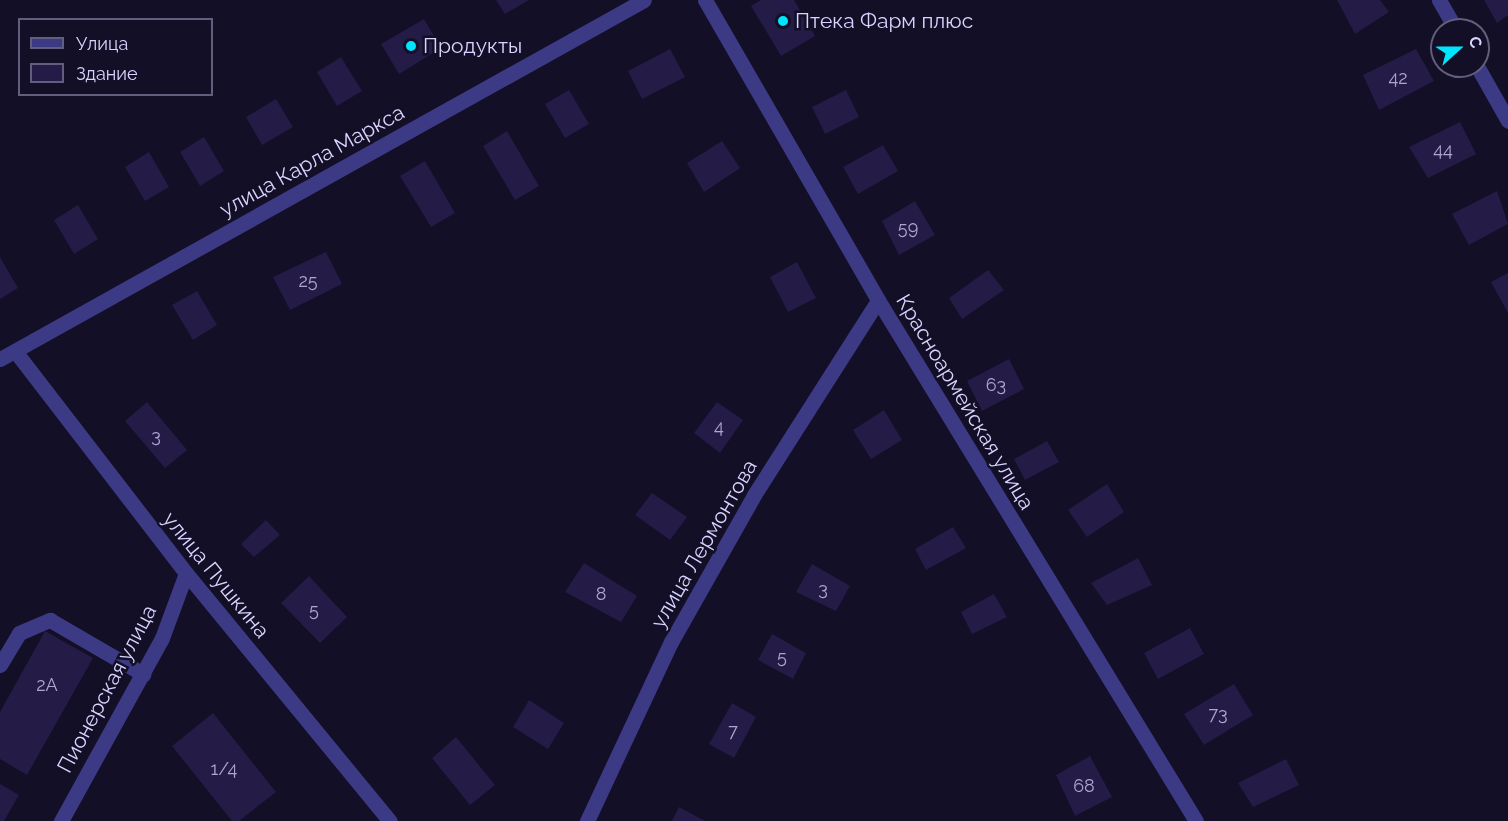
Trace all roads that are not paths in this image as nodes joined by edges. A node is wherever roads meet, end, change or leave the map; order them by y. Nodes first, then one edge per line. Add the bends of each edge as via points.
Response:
1 (644, 0) edge
2 (705, 0) edge
3 (1439, 0) edge
4 (1449, 18) edge
5 (1484, 78) edge
6 (1508, 121) edge
7 (878, 300) junction
8 (15, 351) junction
9 (0, 359) edge
10 (186, 573) junction
11 (0, 665) edge
12 (143, 674) junction
13 (61, 821) edge
14 (390, 821) edge
15 (587, 821) edge
16 (1196, 821) edge

1 - 8 street, улица Карла Маркса
2 - 7 street, Красноармейская улица
3 - 4 street
5 - 6 street
7 - 15 street, улица Лермонтова via 754,495 671,642
7 - 16 street, Красноармейская улица
8 - 9 street, улица Карла Маркса
8 - 10 street, улица Пушкина
10 - 12 street, Пионерская улица via 162,638
10 - 14 street, улица Пушкина
11 - 12 street via 19,633 50,620
12 - 13 street, Пионерская улица

